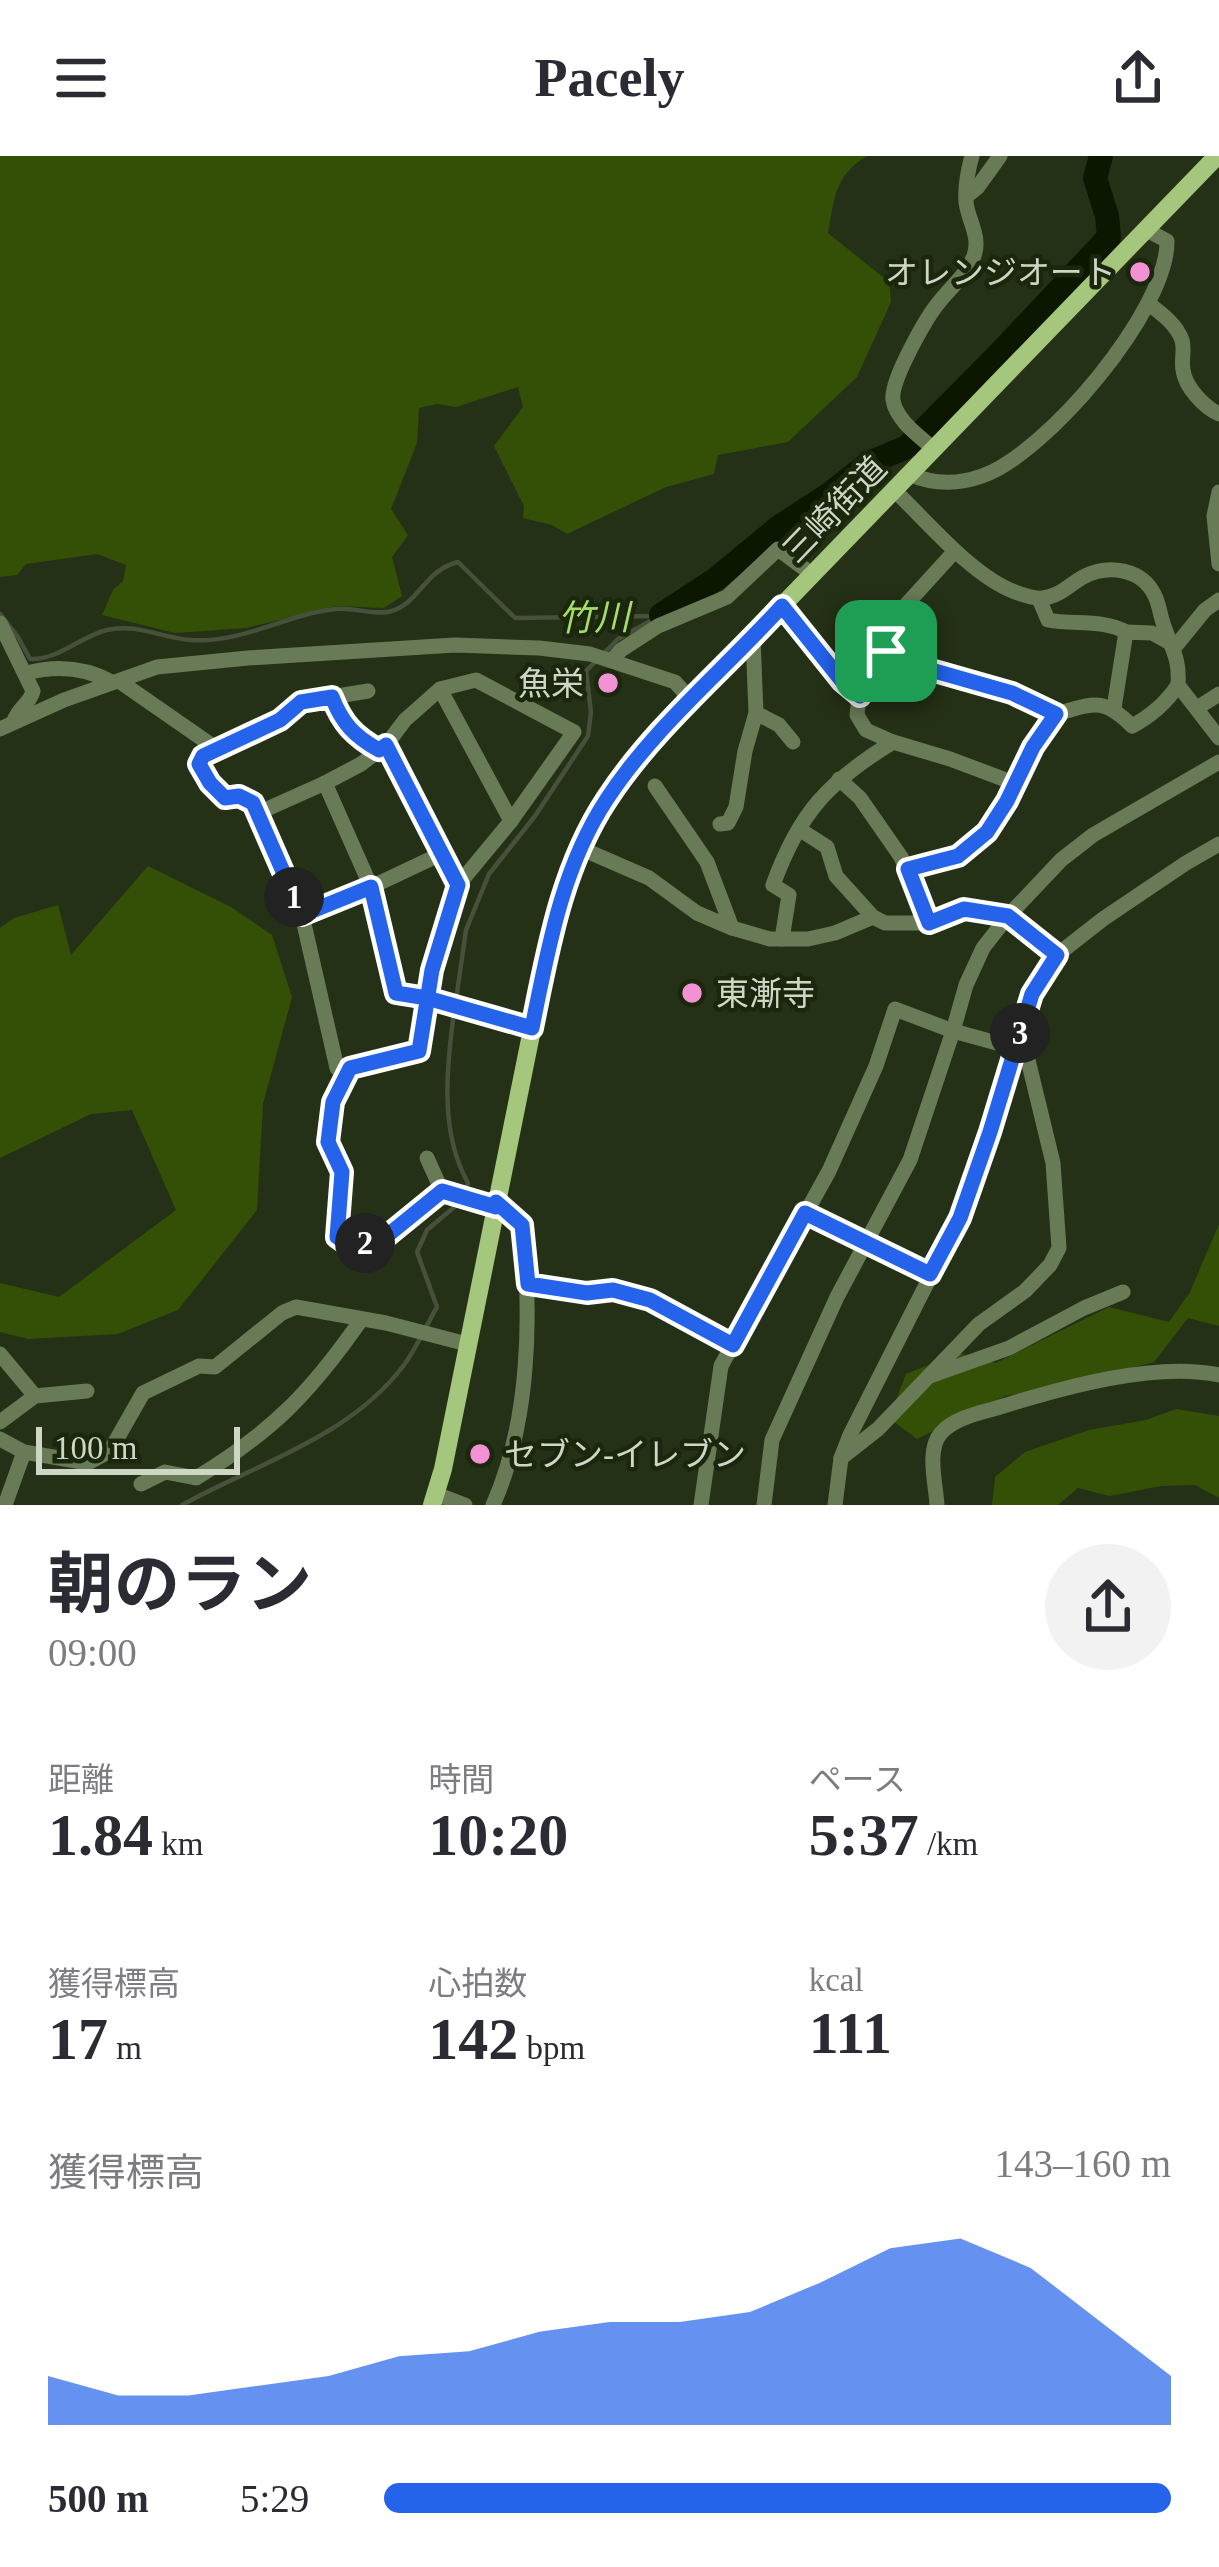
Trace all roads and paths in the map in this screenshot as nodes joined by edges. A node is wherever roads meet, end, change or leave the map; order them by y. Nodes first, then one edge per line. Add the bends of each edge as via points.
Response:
1 (972, 156) edge
2 (1000, 156) edge
3 (1217, 156) edge
4 (967, 196) junction
5 (1148, 230) junction
6 (1150, 304) junction
7 (1219, 414) edge
8 (934, 449) junction
9 (909, 474) junction
10 (894, 490) junction
11 (1219, 492) edge
12 (1217, 533) edge
13 (955, 552) junction
14 (1219, 564) edge
15 (813, 575) junction
16 (1039, 599) junction
17 (1219, 600) edge
18 (782, 606) junction
19 (0, 622) edge
20 (1126, 632) junction
21 (753, 638) junction
22 (1173, 646) junction
23 (886, 651) junction
24 (612, 661) junction
25 (27, 673) junction
26 (116, 681) junction
27 (1178, 685) junction
28 (440, 689) junction
29 (368, 691) dead end
30 (1219, 694) edge
31 (860, 696) junction
32 (332, 697) junction
33 (691, 700) junction
34 (1114, 708) junction
35 (1197, 708) junction
36 (756, 713) junction
37 (1056, 714) junction
38 (7, 725) edge
39 (1219, 738) edge
40 (793, 742) dead end
41 (893, 742) junction
42 (382, 747) junction
43 (217, 749) junction
44 (1219, 762) edge
45 (839, 778) junction
46 (325, 783) junction
47 (1014, 783) junction
48 (655, 786) dead end
49 (258, 813) junction
50 (511, 821) junction
51 (720, 824) dead end
52 (800, 829) junction
53 (1219, 844) edge
54 (580, 848) junction
55 (443, 853) junction
56 (908, 869) junction
57 (458, 885) junction
58 (371, 887) junction
59 (302, 915) junction
60 (1008, 916) junction
61 (873, 917) junction
62 (929, 923) junction
63 (732, 928) junction
64 (782, 939) junction
65 (1057, 955) junction
66 (427, 998) junction
67 (532, 1028) junction
68 (953, 1031) junction
69 (1015, 1048) junction
70 (350, 1068) junction
71 (427, 1158) dead end
72 (442, 1191) junction
73 (496, 1204) junction
74 (805, 1213) junction
75 (866, 1241) junction
76 (930, 1274) junction
77 (528, 1284) junction
78 (1123, 1292) dead end
79 (361, 1320) junction
80 (467, 1344) junction
81 (733, 1345) junction
82 (0, 1354) edge
83 (1215, 1370) edge
84 (928, 1377) junction
85 (87, 1391) dead end
86 (35, 1396) junction
87 (0, 1422) edge
88 (0, 1439) edge
89 (24, 1452) junction
90 (841, 1458) junction
91 (141, 1484) dead end
92 (434, 1499) edge
93 (4, 1505) edge
94 (465, 1505) edge
95 (494, 1505) edge
96 (700, 1505) edge
97 (764, 1505) edge
98 (835, 1505) edge
99 (937, 1505) edge

1 - 4 street
2 - 4 street
3 - 5 main road, 三崎街道
4 - 8 street via 975,254 893,385 902,419
5 - 6 street via 1167,241
5 - 8 main road, 三崎街道
6 - 7 street via 1182,340 1188,385
6 - 9 street via 1113,361 1014,460 981,477 931,484
8 - 9 main road, 三崎街道
9 - 10 main road, 三崎街道
10 - 13 street
10 - 15 main road, 三崎街道
11 - 12 street
12 - 14 street
13 - 16 street via 1010,590
13 - 23 street via 884,629
15 - 18 main road, 三崎街道
15 - 24 street via 778,549 727,597 658,626
16 - 20 street via 1048,620
16 - 22 street via 1115,568 1141,577
17 - 22 street
18 - 21 main road, 三崎街道
18 - 31 street
19 - 25 street
20 - 22 street via 1152,633
20 - 34 street
21 - 33 main road, 三崎街道
21 - 36 street
22 - 27 street
23 - 31 street
23 - 37 street
24 - 26 street via 455,645 248,658
24 - 33 street via 675,682
25 - 26 street via 64,667
25 - 38 street via 32,699
26 - 38 street
26 - 43 street
27 - 34 street via 1132,726
27 - 35 street
28 - 42 street
28 - 50 street
28 - 50 street via 476,680 574,732
29 - 32 street
30 - 35 street
31 - 41 street via 857,715 866,730
32 - 42 street via 356,737
32 - 43 street via 301,702
33 - 54 main road, 三崎街道 via 607,799
34 - 37 street via 1093,704
35 - 39 street
36 - 40 street
36 - 51 street via 736,807
37 - 47 street
41 - 45 street
41 - 47 street
42 - 46 street
42 - 55 street
43 - 49 street via 199,764 210,783
44 - 60 street via 1093,835
45 - 52 street
45 - 56 street
46 - 49 street
46 - 58 street
47 - 56 street via 987,832 958,856
48 - 63 street via 698,845
49 - 59 street
50 - 57 street
52 - 61 street via 827,847 836,876
52 - 64 street via 772,885 789,896
53 - 65 street
54 - 63 street
54 - 67 main road, 三崎街道
55 - 57 street
55 - 58 street
56 - 62 street
57 - 66 street
58 - 59 street
58 - 66 street via 396,993
59 - 70 street via 337,1068
60 - 62 street via 964,909
60 - 65 street
60 - 68 street via 983,948
61 - 62 street
61 - 64 street via 835,933
63 - 64 street
65 - 69 street via 1032,994
66 - 67 street
66 - 70 street via 419,1051
67 - 73 main road, 三崎街道
68 - 69 street
68 - 74 street via 895,1010
68 - 75 street via 910,1160
69 - 76 street via 960,1218
69 - 84 street via 1028,1060 1053,1163 1059,1248 1025,1291
70 - 72 street via 333,1102 328,1142 342,1172 337,1237 377,1244
71 - 72 street
72 - 73 street
73 - 77 street via 522,1225
73 - 80 main road, 三崎街道
74 - 75 street
74 - 81 street
75 - 76 street
75 - 97 street via 772,1440
76 - 90 street
77 - 81 street via 650,1300
77 - 95 street via 517,1428
78 - 84 street
79 - 80 street
79 - 89 street via 296,1307 215,1366 143,1393 110,1451 88,1463
79 - 91 street via 297,1402 239,1452 196,1478 165,1472
80 - 92 main road, 三崎街道
81 - 96 street via 721,1366
82 - 86 street
83 - 99 street via 1073,1387 955,1421 934,1444
84 - 90 street
85 - 86 street
86 - 87 street
88 - 89 street
89 - 93 street
90 - 98 street
92 - 94 street

